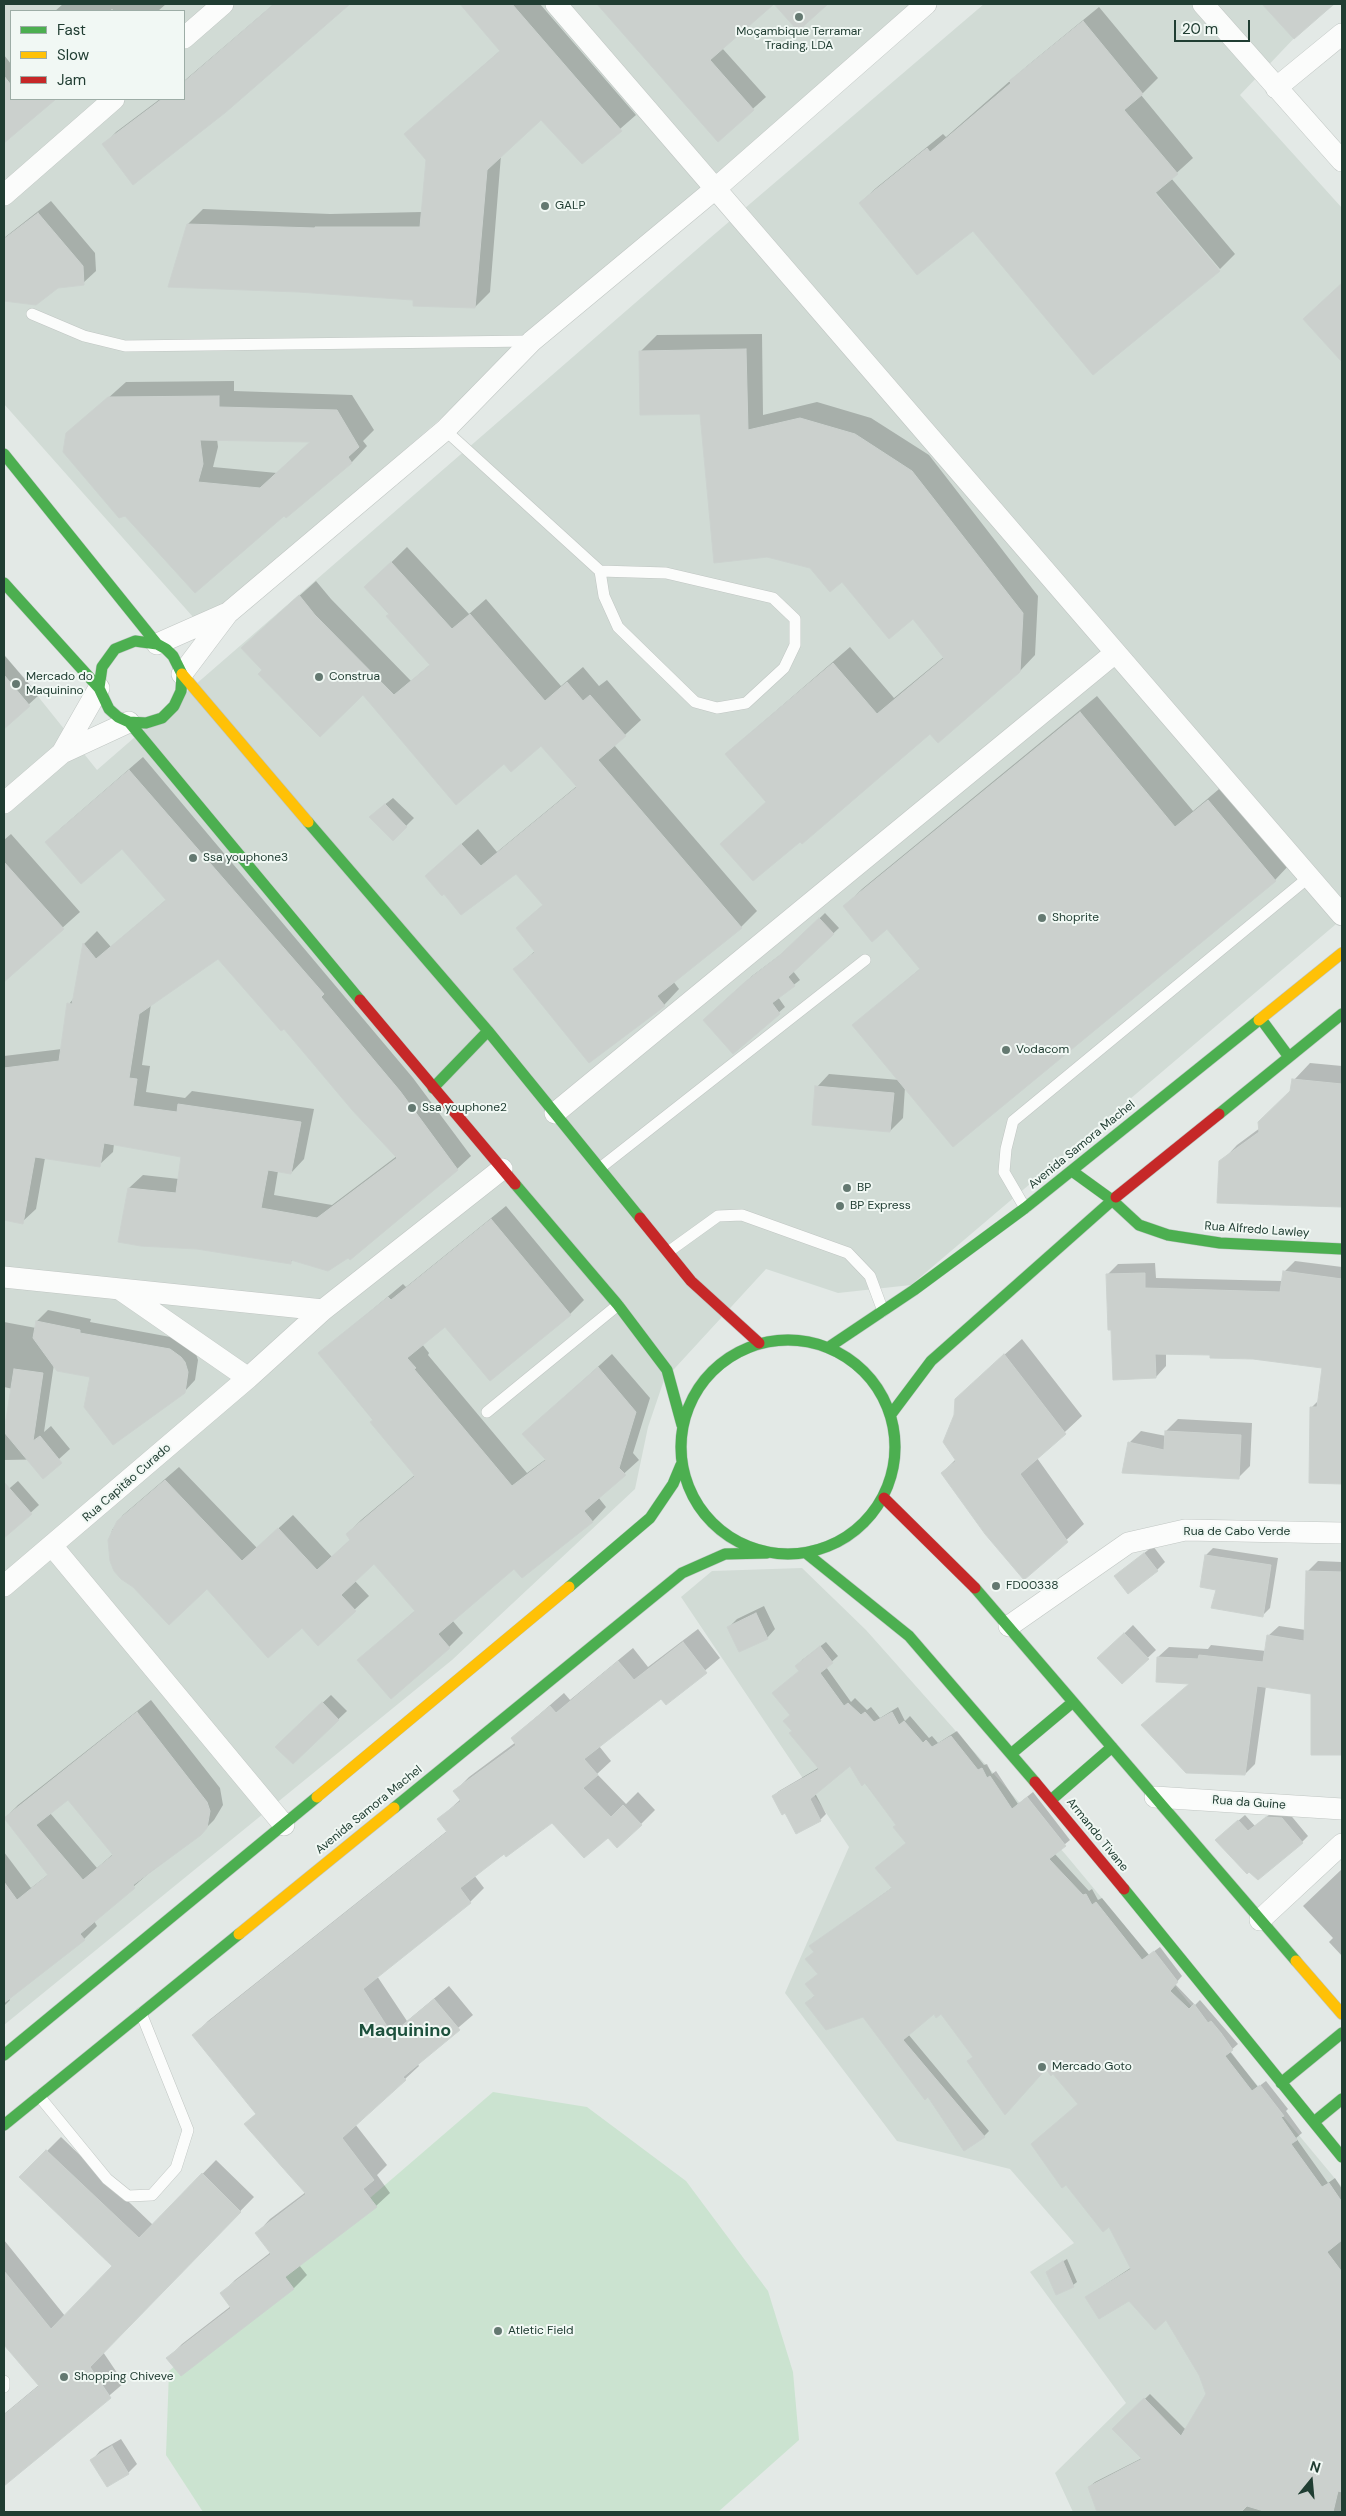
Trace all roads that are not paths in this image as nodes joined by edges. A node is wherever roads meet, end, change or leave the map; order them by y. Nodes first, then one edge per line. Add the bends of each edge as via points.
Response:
1 (223, 4) edge
2 (556, 4) edge
3 (926, 4) edge
4 (1203, 4) edge
5 (1342, 34) edge
6 (185, 37) edge
7 (1276, 88) junction
8 (113, 100) edge
9 (1342, 161) edge
10 (715, 189) junction
11 (4, 195) edge
12 (32, 314) dead end
13 (532, 341) junction
14 (445, 430) junction
15 (5, 459) edge
16 (600, 570) junction
17 (4, 583) edge
18 (228, 612) junction
19 (157, 644) junction
20 (1115, 653) junction
21 (182, 674) junction
22 (99, 688) junction
23 (129, 722) junction
24 (62, 752) junction
25 (4, 802) edge
26 (1309, 876) junction
27 (1342, 915) edge
28 (1342, 953) edge
29 (865, 960) dead end
30 (1342, 1014) edge
31 (1261, 1019) junction
32 (488, 1031) junction
33 (1289, 1057) junction
34 (433, 1088) junction
35 (555, 1113) junction
36 (600, 1168) junction
37 (502, 1169) junction
38 (1072, 1171) junction
39 (1112, 1200) junction
40 (1025, 1208) junction
41 (1342, 1249) edge
42 (668, 1252) junction
43 (4, 1277) edge
44 (119, 1289) junction
45 (618, 1305) junction
46 (323, 1310) junction
47 (883, 1311) junction
48 (759, 1342) junction
49 (829, 1346) junction
50 (248, 1378) junction
51 (487, 1412) dead end
52 (892, 1413) junction
53 (682, 1425) junction
54 (681, 1465) junction
55 (884, 1498) junction
56 (1342, 1533) edge
57 (53, 1547) junction
58 (767, 1553) junction
59 (806, 1553) junction
60 (4, 1586) edge
61 (1009, 1626) junction
62 (1073, 1702) junction
63 (1112, 1747) junction
64 (1011, 1754) junction
65 (1155, 1797) junction
66 (1051, 1800) junction
67 (1342, 1809) edge
68 (284, 1825) junction
69 (1342, 1844) edge
70 (1260, 1920) junction
71 (141, 2014) junction
72 (1342, 2014) edge
73 (1342, 2033) edge
74 (4, 2054) edge
75 (1281, 2083) junction
76 (39, 2096) junction
77 (1342, 2099) edge
78 (1314, 2122) junction
79 (4, 2125) edge
80 (1342, 2157) edge
81 (4, 2380) edge
82 (4, 2387) edge

1 - 6 street
2 - 10 street
3 - 10 street
4 - 7 street
5 - 7 street
7 - 9 street
8 - 11 street
10 - 13 street
10 - 20 street
12 - 13 lane via 84,336 125,346
13 - 14 street
14 - 16 lane
14 - 18 street
15 - 19 main road
16 - 16 lane via 666,573 773,598 795,619 795,645 784,668 746,703 717,708 695,702 618,627 604,596
17 - 22 main road
18 - 19 street
18 - 21 street
19 - 21 main road via 173,656
19 - 22 main road via 135,641 115,649 102,666
20 - 26 street
20 - 35 street
21 - 23 main road via 181,691 174,706 162,718 146,723
21 - 32 main road
22 - 23 main road via 109,709
22 - 24 street
23 - 24 street
23 - 34 main road
24 - 25 street
26 - 27 street
26 - 40 lane via 1013,1121 1004,1172
28 - 31 main road, Avenida Samora Machel
29 - 36 lane
30 - 33 main road
31 - 33 main road
31 - 38 main road, Avenida Samora Machel
32 - 34 main road
32 - 35 main road
33 - 39 main road
34 - 37 main road
35 - 36 main road
36 - 42 main road
37 - 45 main road
37 - 46 street, Rua Capitão Curado
38 - 39 main road, Rua Alfredo Lawley
38 - 40 main road, Avenida Samora Machel
39 - 41 main road, Rua Alfredo Lawley via 1139,1225 1168,1235 1220,1243
39 - 52 main road via 931,1361
40 - 47 main road, Avenida Samora Machel
42 - 47 lane via 718,1216 742,1214 848,1253 870,1276
42 - 48 main road via 691,1281
43 - 44 street
44 - 46 street
44 - 50 street
45 - 51 lane
45 - 53 main road via 667,1370
46 - 50 street, Rua Capitão Curado
47 - 49 main road, Avenida Samora Machel
48 - 49 main road via 795,1339
48 - 53 main road via 723,1360 704,1378 690,1400
49 - 52 main road via 871,1377
50 - 57 street, Rua Capitão Curado
52 - 55 main road via 897,1457
53 - 54 main road
54 - 58 main road via 703,1514 732,1539
54 - 68 main road via 674,1484 650,1518
55 - 59 main road, Avenida Samora Machel via 861,1527 836,1544
55 - 61 main road via 964,1575
56 - 61 street, Rua de Cabo Verde via 1185,1530 1128,1543
57 - 60 street, Rua Capitão Curado
57 - 68 street
58 - 59 main road, Avenida Samora Machel
58 - 71 main road, Avenida Samora Machel via 726,1554 682,1573
59 - 64 main road, Armando Tivane via 909,1636
61 - 62 main road
62 - 63 main road
62 - 64 main road
63 - 65 main road
63 - 66 main road
64 - 66 main road, Armando Tivane
65 - 67 street, Rua da Guine
65 - 70 main road
66 - 75 main road, Armando Tivane
68 - 74 main road
69 - 70 street
70 - 72 main road
71 - 76 main road, Avenida Samora Machel
71 - 76 lane via 188,2130 176,2168 152,2195 128,2196 107,2179
73 - 75 main road
75 - 78 main road, Armando Tivane
76 - 79 main road, Avenida Samora Machel
77 - 78 main road
78 - 80 main road, Armando Tivane
81 - 82 lane

